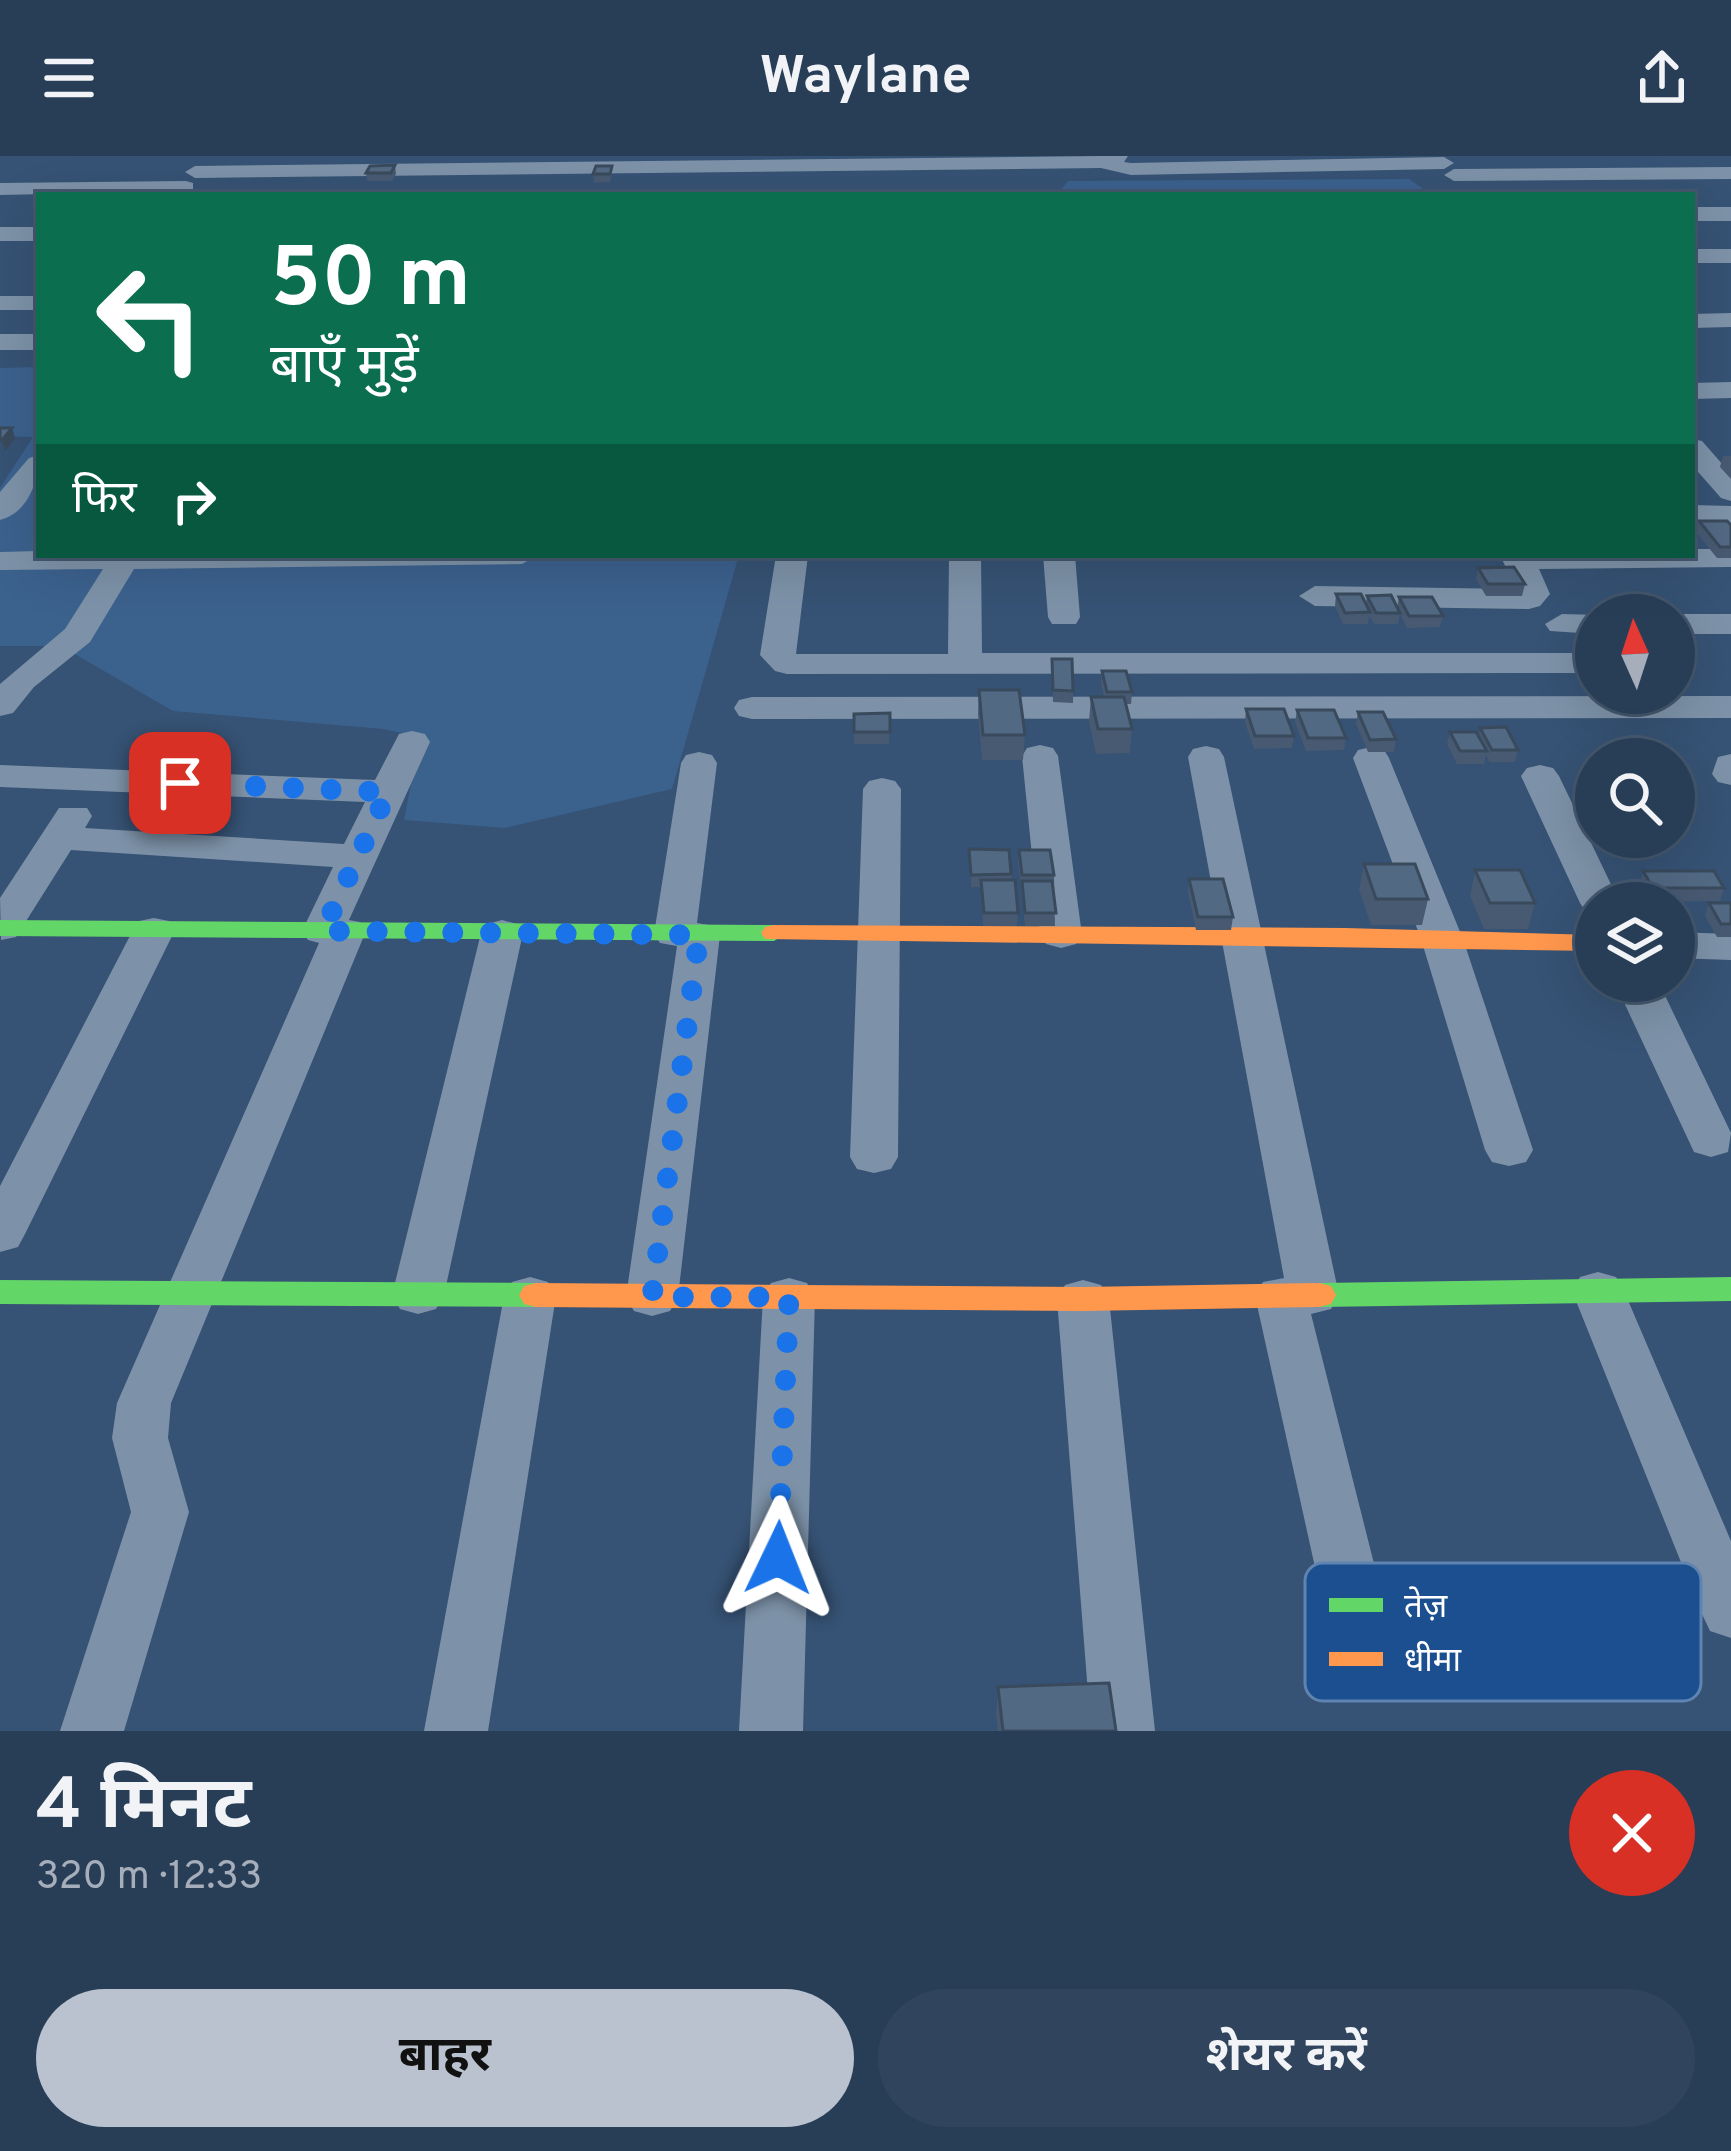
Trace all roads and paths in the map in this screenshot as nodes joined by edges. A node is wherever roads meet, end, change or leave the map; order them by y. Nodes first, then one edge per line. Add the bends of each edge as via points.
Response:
1 (274, 156) edge
2 (1568, 156) edge
3 (1650, 156) edge
4 (1114, 159) edge
5 (194, 173) edge
6 (1731, 173) edge
7 (1670, 174) junction
8 (1589, 175) junction
9 (582, 176) edge
10 (1454, 176) edge
11 (985, 180) dead end
12 (36, 181) junction
13 (1731, 187) edge
14 (0, 189) edge
15 (82, 192) edge
16 (1695, 214) edge
17 (1731, 214) edge
18 (0, 215) edge
19 (0, 234) edge
20 (36, 234) edge
21 (1695, 236) edge
22 (1731, 236) edge
23 (1695, 256) edge
24 (1731, 256) edge
25 (1695, 295) edge
26 (1731, 295) edge
27 (0, 303) edge
28 (36, 303) edge
29 (36, 316) edge
30 (0, 317) edge
31 (1731, 320) edge
32 (1695, 321) edge
33 (36, 342) edge
34 (0, 343) edge
35 (1731, 390) edge
36 (1695, 391) edge
37 (1695, 447) edge
38 (1731, 448) edge
39 (1695, 451) edge
40 (36, 468) edge
41 (1730, 494) edge
42 (0, 512) edge
43 (1695, 512) edge
44 (70, 558) edge
45 (229, 558) edge
46 (792, 558) edge
47 (965, 558) edge
48 (1059, 558) edge
49 (1517, 558) edge
50 (1731, 559) edge
51 (124, 560) junction
52 (0, 561) edge
53 (1315, 596) dead end
54 (1064, 617) dead end
55 (1695, 624) edge
56 (1731, 624) edge
57 (1575, 663) edge
58 (964, 664) junction
59 (7, 686) edge
60 (1575, 701) edge
61 (1695, 704) edge
62 (1731, 707) edge
63 (752, 708) dead end
64 (412, 742) dead end
65 (1040, 756) dead end
66 (1206, 757) dead end
67 (1371, 758) dead end
68 (699, 764) dead end
69 (0, 776) edge
70 (1540, 776) dead end
71 (97, 780) junction
72 (882, 789) dead end
73 (388, 792) junction
74 (59, 838) junction
75 (358, 857) junction
76 (1590, 882) edge
77 (0, 928) edge
78 (154, 930) junction
79 (334, 931) junction
80 (502, 933) junction
81 (687, 934) junction
82 (881, 935) junction
83 (1061, 935) junction
84 (1245, 936) junction
85 (1442, 939) junction
86 (1575, 942) edge
87 (1695, 946) edge
88 (1731, 947) edge
89 (1646, 1002) edge
90 (1711, 1141) dead end
91 (1509, 1150) dead end
92 (874, 1157) dead end
93 (0, 1234) edge
94 (1731, 1288) edge
95 (1598, 1291) junction
96 (0, 1292) edge
97 (194, 1294) junction
98 (418, 1295) junction
99 (530, 1296) junction
100 (1297, 1296) junction
101 (652, 1297) junction
102 (789, 1297) junction
103 (1083, 1299) junction
104 (1347, 1563) edge
105 (1731, 1612) edge
106 (92, 1731) edge
107 (456, 1731) edge
108 (771, 1731) edge
109 (1124, 1731) edge

1 - 5 street
2 - 8 street
3 - 7 street
4 - 9 street
4 - 10 street via 1112,167 1131,169
5 - 9 street
5 - 15 street
6 - 7 street
7 - 8 street
8 - 10 street
9 - 11 street
10 - 13 street
12 - 14 street
12 - 15 street
12 - 18 street
16 - 17 street
19 - 20 street
21 - 22 street
23 - 24 street
25 - 26 street
27 - 28 street
29 - 30 street
31 - 32 street
33 - 34 street
35 - 36 street
37 - 38 street
39 - 41 street
40 - 42 street
41 - 43 street
44 - 51 street
44 - 52 street
45 - 51 street
46 - 58 street via 780,663
47 - 58 street
48 - 54 street
49 - 50 street
49 - 53 street via 1534,594 1528,599
51 - 59 street via 78,635
55 - 56 street
57 - 58 street
60 - 63 street
61 - 62 street
64 - 73 street
65 - 83 street
66 - 84 street
67 - 85 street
68 - 81 street
69 - 71 street
70 - 76 street
71 - 73 street
71 - 74 street
72 - 82 street
73 - 75 street
74 - 75 street
74 - 77 street
75 - 79 street
77 - 78 street
78 - 79 street
78 - 93 street
79 - 80 street
79 - 97 street
80 - 81 street
80 - 98 street
81 - 82 street
81 - 101 street
82 - 83 street
82 - 92 street
83 - 84 street
84 - 85 street
84 - 100 street
85 - 86 street
85 - 91 street
87 - 88 street
89 - 90 street
94 - 95 street
95 - 100 street
95 - 105 street
96 - 97 street
97 - 98 street
97 - 106 street via 138,1427 138,1450 160,1488 160,1513
98 - 99 street
99 - 101 street
99 - 107 street
100 - 103 street
100 - 104 street
101 - 102 street
102 - 103 street
102 - 108 street
103 - 109 street

